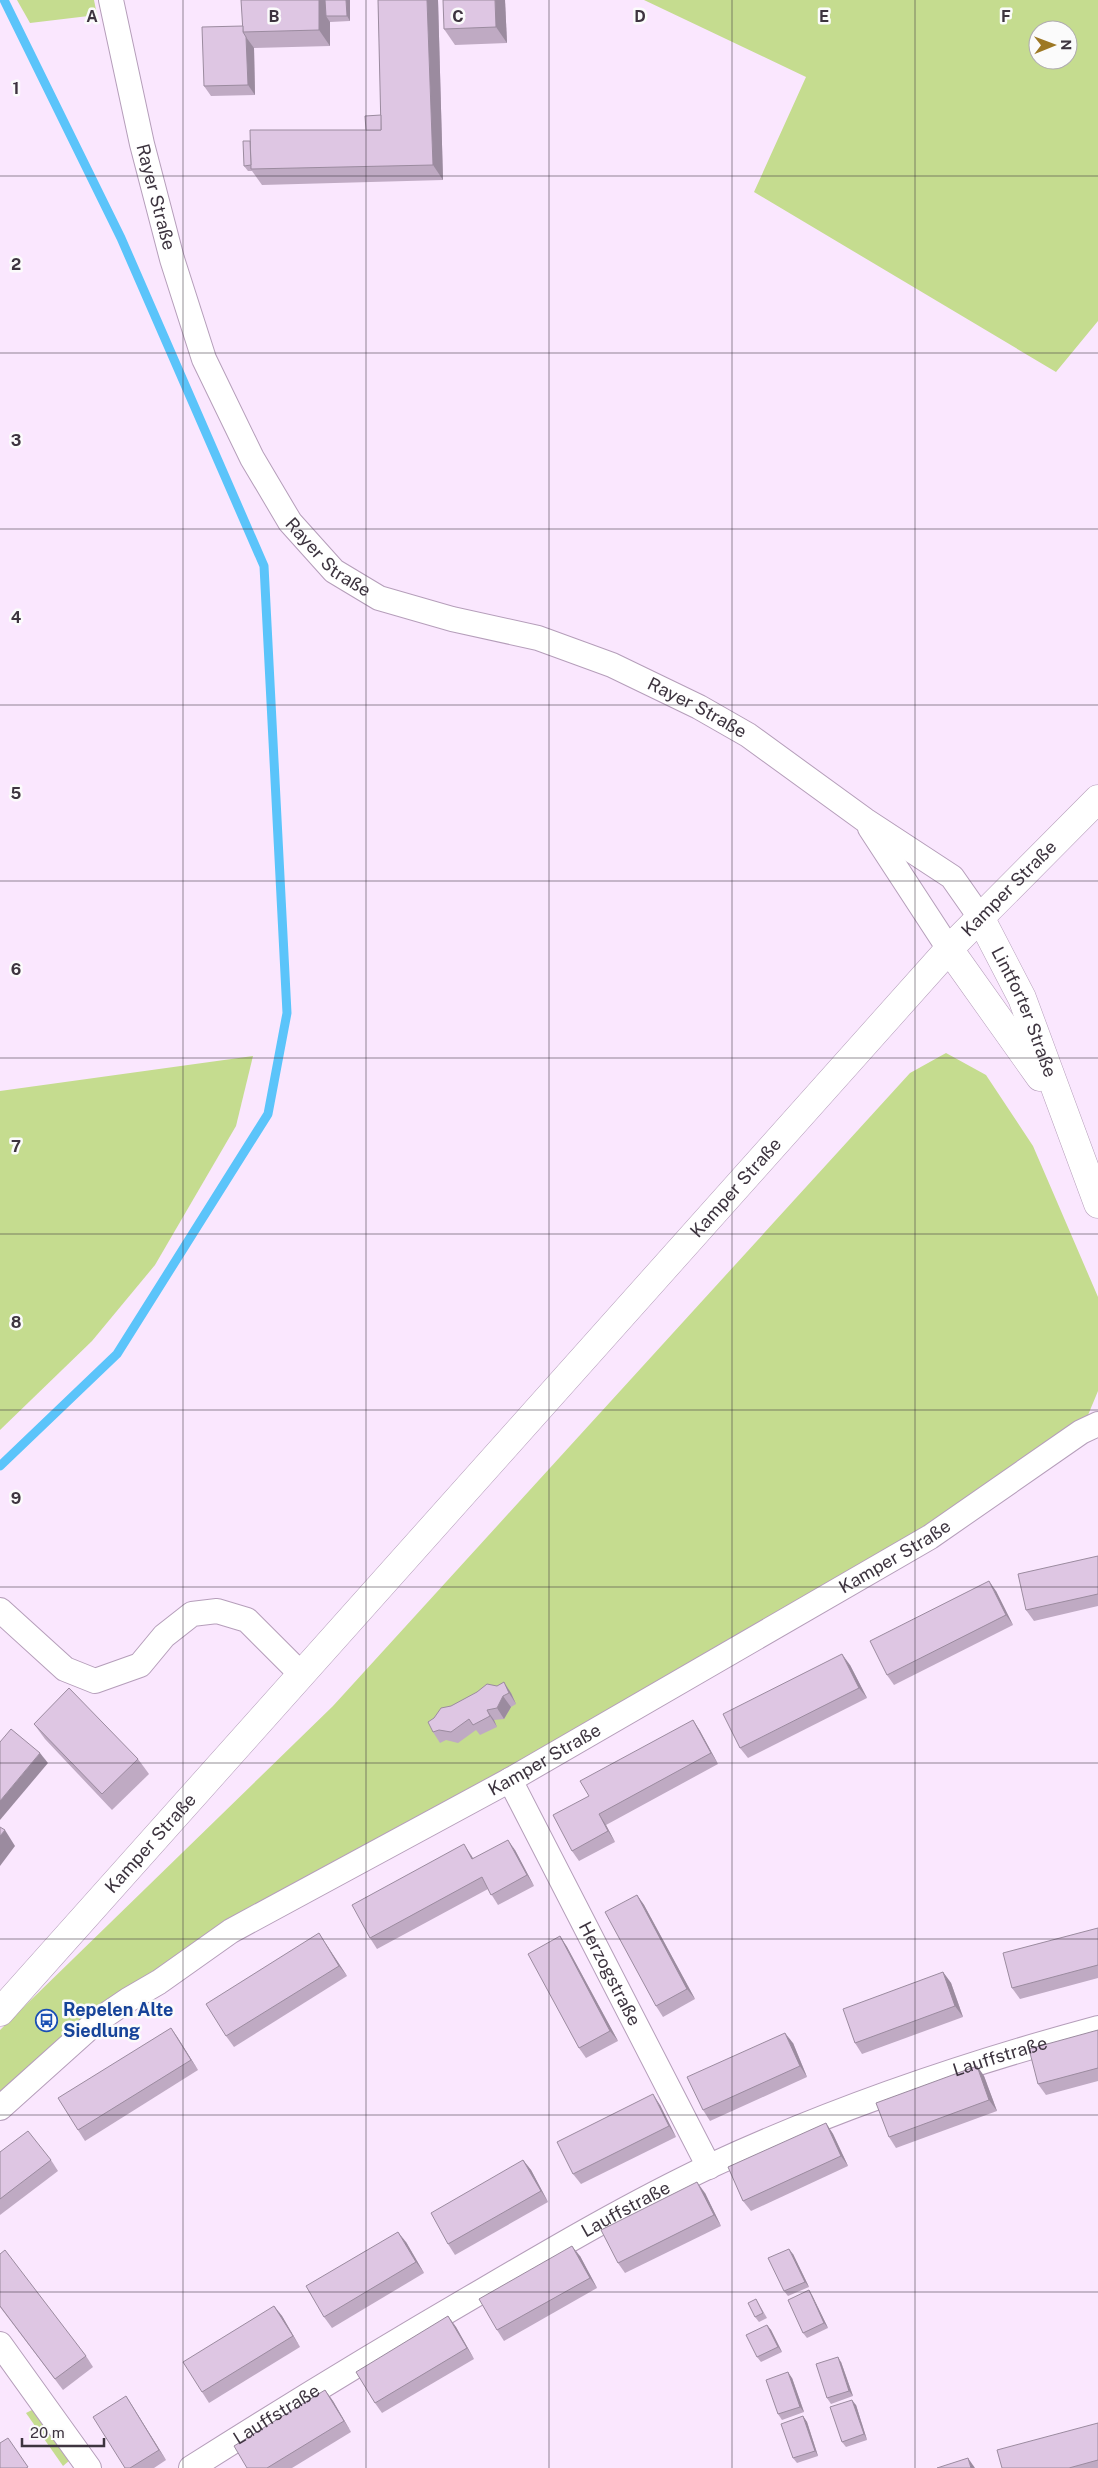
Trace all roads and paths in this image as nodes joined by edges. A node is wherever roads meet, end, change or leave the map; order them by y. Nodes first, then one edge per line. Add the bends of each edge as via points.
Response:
1 (111, 0) edge
2 (1098, 799) edge
3 (865, 820) junction
4 (980, 917) junction
5 (950, 949) junction
6 (1063, 1109) junction
7 (1098, 1204) edge
8 (1098, 1424) edge
9 (0, 1610) edge
10 (300, 1673) junction
11 (510, 1780) junction
12 (0, 2012) edge
13 (1098, 2028) edge
14 (0, 2108) edge
15 (709, 2167) junction
16 (0, 2344) edge
17 (89, 2468) edge
18 (191, 2468) edge

1 - 3 street, Rayer Straße via 142,144 172,259 204,359 252,458 290,522 334,571 379,598 452,619 538,638 612,665 748,735
2 - 4 main road, Kamper Straße
3 - 4 street, Rayer Straße via 952,877
3 - 5 street, Rayer Straße
4 - 5 main road, Kamper Straße
4 - 6 main road, Lintforter Straße via 1022,998
5 - 6 main road, Lintforter Straße
5 - 10 main road, Kamper Straße
6 - 7 main road, Lintforter Straße
8 - 11 street, Kamper Straße via 1081,1432 930,1537
9 - 10 street via 65,1669 95,1681 140,1665 164,1636 192,1614 217,1611 247,1620
10 - 12 main road, Kamper Straße
11 - 14 street, Kamper Straße via 231,1931 97,2021
11 - 15 street, Herzogstraße
13 - 15 street, Lauffstraße via 1002,2054 896,2090
15 - 18 street, Lauffstraße via 564,2243 340,2374
16 - 17 street

